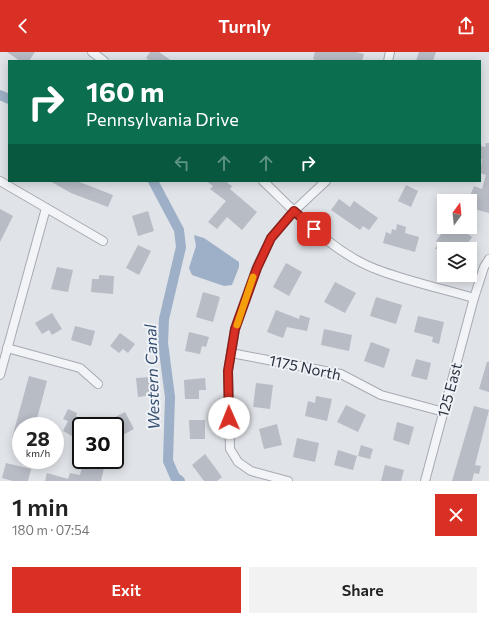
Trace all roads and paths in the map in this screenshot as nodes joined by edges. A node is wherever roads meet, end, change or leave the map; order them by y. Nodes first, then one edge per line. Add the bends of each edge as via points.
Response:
1 (92, 52) edge
2 (103, 60) edge
3 (0, 181) edge
4 (264, 182) edge
5 (325, 182) edge
6 (46, 208) junction
7 (294, 211) junction
8 (103, 241) dead end
9 (489, 259) edge
10 (474, 298) junction
11 (7, 348) junction
12 (231, 353) junction
13 (0, 375) edge
14 (98, 384) dead end
15 (444, 412) junction
16 (288, 481) edge
17 (425, 481) edge

1 - 2 street
3 - 6 street
4 - 7 street
5 - 7 street
6 - 8 street
6 - 11 street
7 - 10 street via 325,239 350,256 380,271
7 - 12 street via 271,238 257,268 235,329
9 - 10 street, 125 East
10 - 15 street, 125 East
11 - 13 street
11 - 14 street via 80,368
12 - 15 street, 1175 North via 341,374 381,395
12 - 16 street via 228,371 230,449 238,462 251,471
15 - 17 street, 125 East

